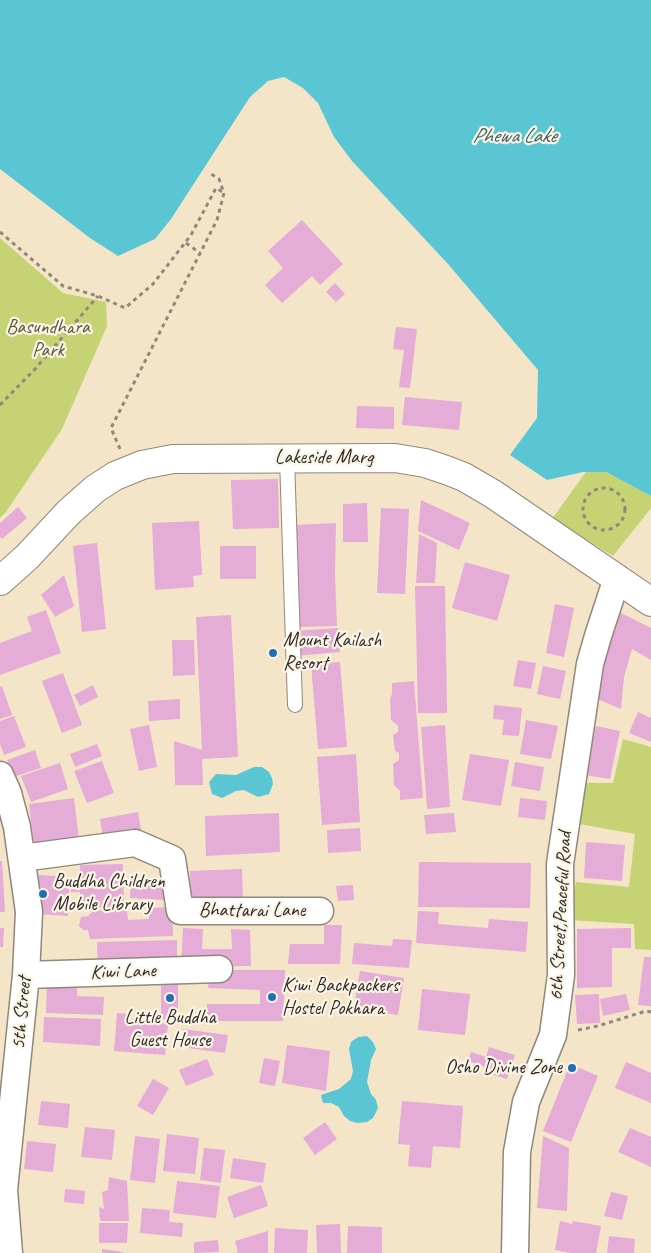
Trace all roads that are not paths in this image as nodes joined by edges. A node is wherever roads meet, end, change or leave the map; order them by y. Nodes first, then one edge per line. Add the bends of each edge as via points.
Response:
1 (288, 458) junction
2 (617, 578) junction
3 (0, 581) edge
4 (651, 602) edge
5 (295, 705) dead end
6 (0, 775) edge
7 (22, 858) junction
8 (320, 911) dead end
9 (219, 969) dead end
10 (26, 975) junction
11 (9, 1253) edge
12 (515, 1253) edge

1 - 2 main road, Lakeside Marg via 395,458 446,470 493,494
1 - 3 main road, Lakeside Marg via 173,459 129,470 94,489
1 - 5 lane
2 - 4 main road, Lakeside Marg
2 - 12 street, 6th Street,Peaceful Road via 590,664 560,864 561,976 553,1036 526,1102 516,1152
6 - 7 street, 5th Street via 8,793
7 - 8 street, Bhattarai Lane via 135,843 172,859 180,911
7 - 10 street, 5th Street via 29,912
9 - 10 street, Kiwi Lane
10 - 11 street, 5th Street via 4,1190

